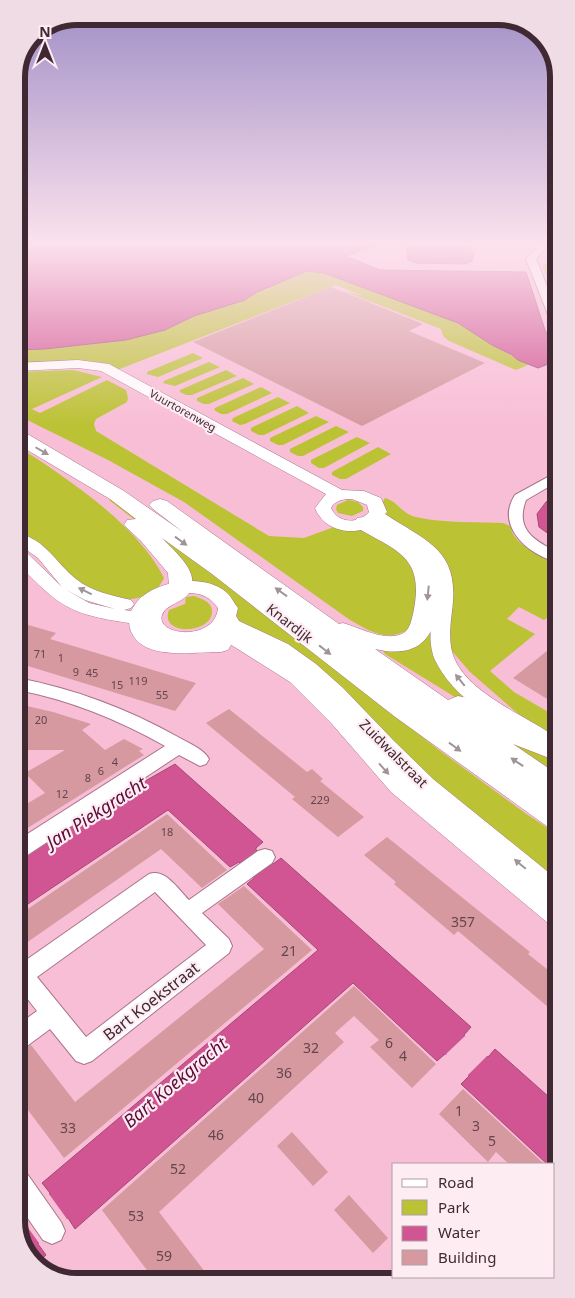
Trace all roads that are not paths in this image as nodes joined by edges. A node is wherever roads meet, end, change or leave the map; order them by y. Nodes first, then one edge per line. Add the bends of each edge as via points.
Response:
1 (25, 367) edge
2 (25, 371) edge
3 (25, 426) edge
4 (25, 441) edge
5 (68, 465) junction
6 (550, 480) edge
7 (333, 498) junction
8 (371, 519) junction
9 (25, 541) edge
10 (550, 554) edge
11 (25, 561) edge
12 (165, 593) junction
13 (227, 617) junction
14 (320, 621) junction
15 (144, 623) junction
16 (204, 641) junction
17 (376, 663) junction
18 (25, 686) edge
19 (550, 745) edge
20 (179, 746) junction
21 (550, 747) edge
22 (200, 759) dead end
23 (550, 784) edge
24 (550, 813) edge
25 (25, 845) edge
26 (265, 857) dead end
27 (550, 888) edge
28 (550, 909) edge
29 (188, 912) junction
30 (25, 973) edge
31 (25, 979) edge
32 (52, 1014) junction
33 (25, 1034) edge
34 (25, 1191) edge
35 (52, 1231) dead end

1 - 7 street, Vuurtorenweg via 78,364 104,368
2 - 7 street, Vuurtorenweg via 73,369 100,373
14 -> 3 main road, Knardijk via 117,475
4 -> 5 main road, Knardijk
5 - 12 main road via 84,486 149,536 170,560 171,581
5 -> 24 main road, Knardijk via 117,495 220,569 403,709
6 - 10 street via 520,498 513,517 516,528
7 - 8 street via 352,494 369,498 377,505 378,512
7 - 8 street via 323,511 332,521 348,525
8 -> 14 main road via 414,553 428,576 430,588 420,630 415,638 394,644 367,639
19 -> 8 street via 473,695 461,683 445,660 440,641 446,593 445,576 439,562 416,540
12 -> 9 street via 128,605 118,604 81,590 65,580 45,553
11 - 15 street via 53,591 82,607 110,619
12 - 13 street via 201,588 219,595 228,608
12 - 15 street via 140,611
12 - 15 street via 179,594 155,608
13 - 16 street via 221,627
27 -> 13 street, Zuidwalstraat via 425,785 310,669 282,649 232,625
14 - 17 main road, Knardijk
15 - 16 street, Zuidwalstraat via 148,638 161,645 187,648
16 -> 28 street, Zuidwalstraat via 268,659 297,677 399,786
17 - 21 main road via 495,725
23 -> 17 main road, Knardijk
18 - 20 street via 72,698 140,724
20 - 22 street
20 - 25 street
26 - 29 street
29 - 30 street, Bart Koekstraat via 156,880
29 - 32 street, Bart Koekstraat via 221,946 84,1053
31 - 32 street, Bart Koekstraat
32 - 33 street
34 - 35 street

